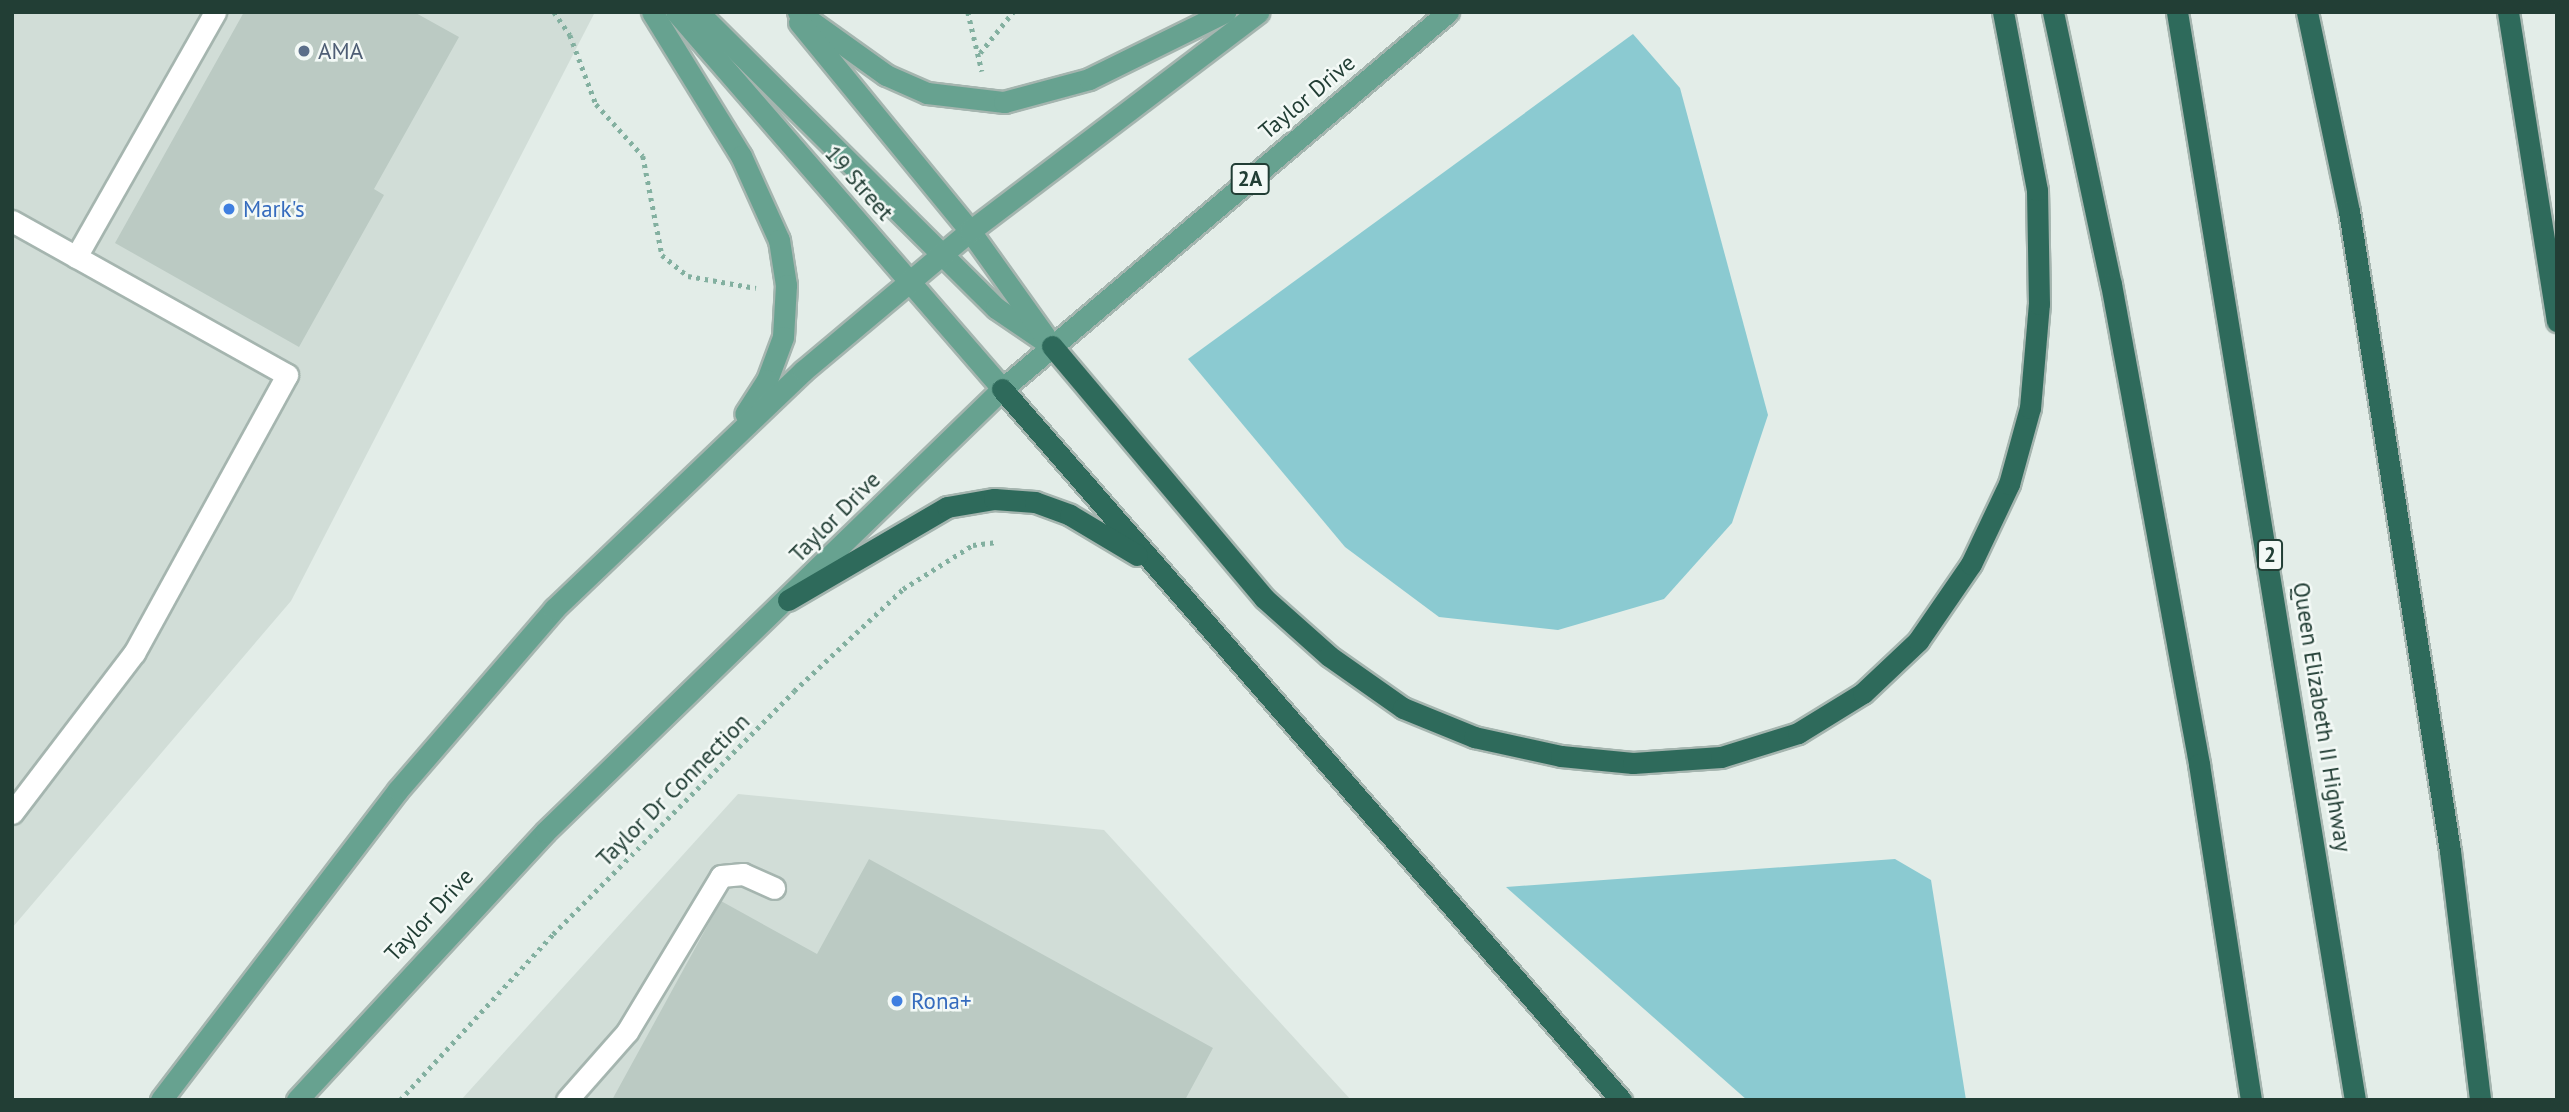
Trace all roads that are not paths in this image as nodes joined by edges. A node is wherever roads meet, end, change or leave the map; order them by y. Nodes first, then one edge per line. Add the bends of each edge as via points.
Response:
1 (215, 12) edge
2 (652, 12) edge
3 (676, 12) edge
4 (698, 12) edge
5 (791, 12) edge
6 (798, 12) edge
7 (1225, 12) edge
8 (1258, 12) edge
9 (1448, 12) edge
10 (2003, 12) edge
11 (2053, 12) edge
12 (2177, 12) edge
13 (2307, 12) edge
14 (2508, 12) edge
15 (12, 221) edge
16 (970, 231) junction
17 (941, 256) junction
18 (76, 257) junction
19 (909, 281) junction
20 (2557, 321) edge
21 (1052, 346) junction
22 (1002, 389) junction
23 (730, 439) junction
24 (1154, 565) junction
25 (788, 600) junction
26 (12, 813) edge
27 (774, 888) dead end
28 (161, 1100) edge
29 (296, 1100) edge
30 (567, 1100) edge
31 (1620, 1100) edge
32 (2251, 1100) edge
33 (2355, 1100) edge
34 (2480, 1100) edge

1 - 18 lane
2 - 23 main road via 741,156 779,240 786,285 783,337 767,380
3 - 19 main road, 19 Street
4 - 17 main road
5 - 16 main road
6 - 7 main road via 896,79 962,100 1004,102 1089,79
8 - 16 main road
9 - 21 main road, Taylor Drive / 2A
10 - 21 highway via 2037,190 2038,266 2029,408 2009,484 1971,564 1918,641 1863,693 1798,733 1721,757 1633,763 1561,756 1474,737 1403,708 1329,656 1264,598
11 - 32 highway via 2114,298 2199,764
12 - 33 highway, Queen Elizabeth II Highway / 2
13 - 34 highway via 2353,238 2450,851
14 - 20 highway
15 - 18 lane
16 - 17 main road
16 - 21 main road
17 - 19 main road
17 - 21 main road via 996,308
18 - 26 lane via 287,375 134,653
19 - 22 main road, 19 Street
19 - 23 main road
21 - 22 main road, Taylor Drive
22 - 24 highway
22 - 25 main road, Taylor Drive
23 - 28 main road via 554,609 472,699
24 - 25 highway via 1070,515 1035,502 993,499 947,508
24 - 31 highway
25 - 29 main road, Taylor Drive via 545,832
27 - 30 lane via 743,874 721,876 627,1032

